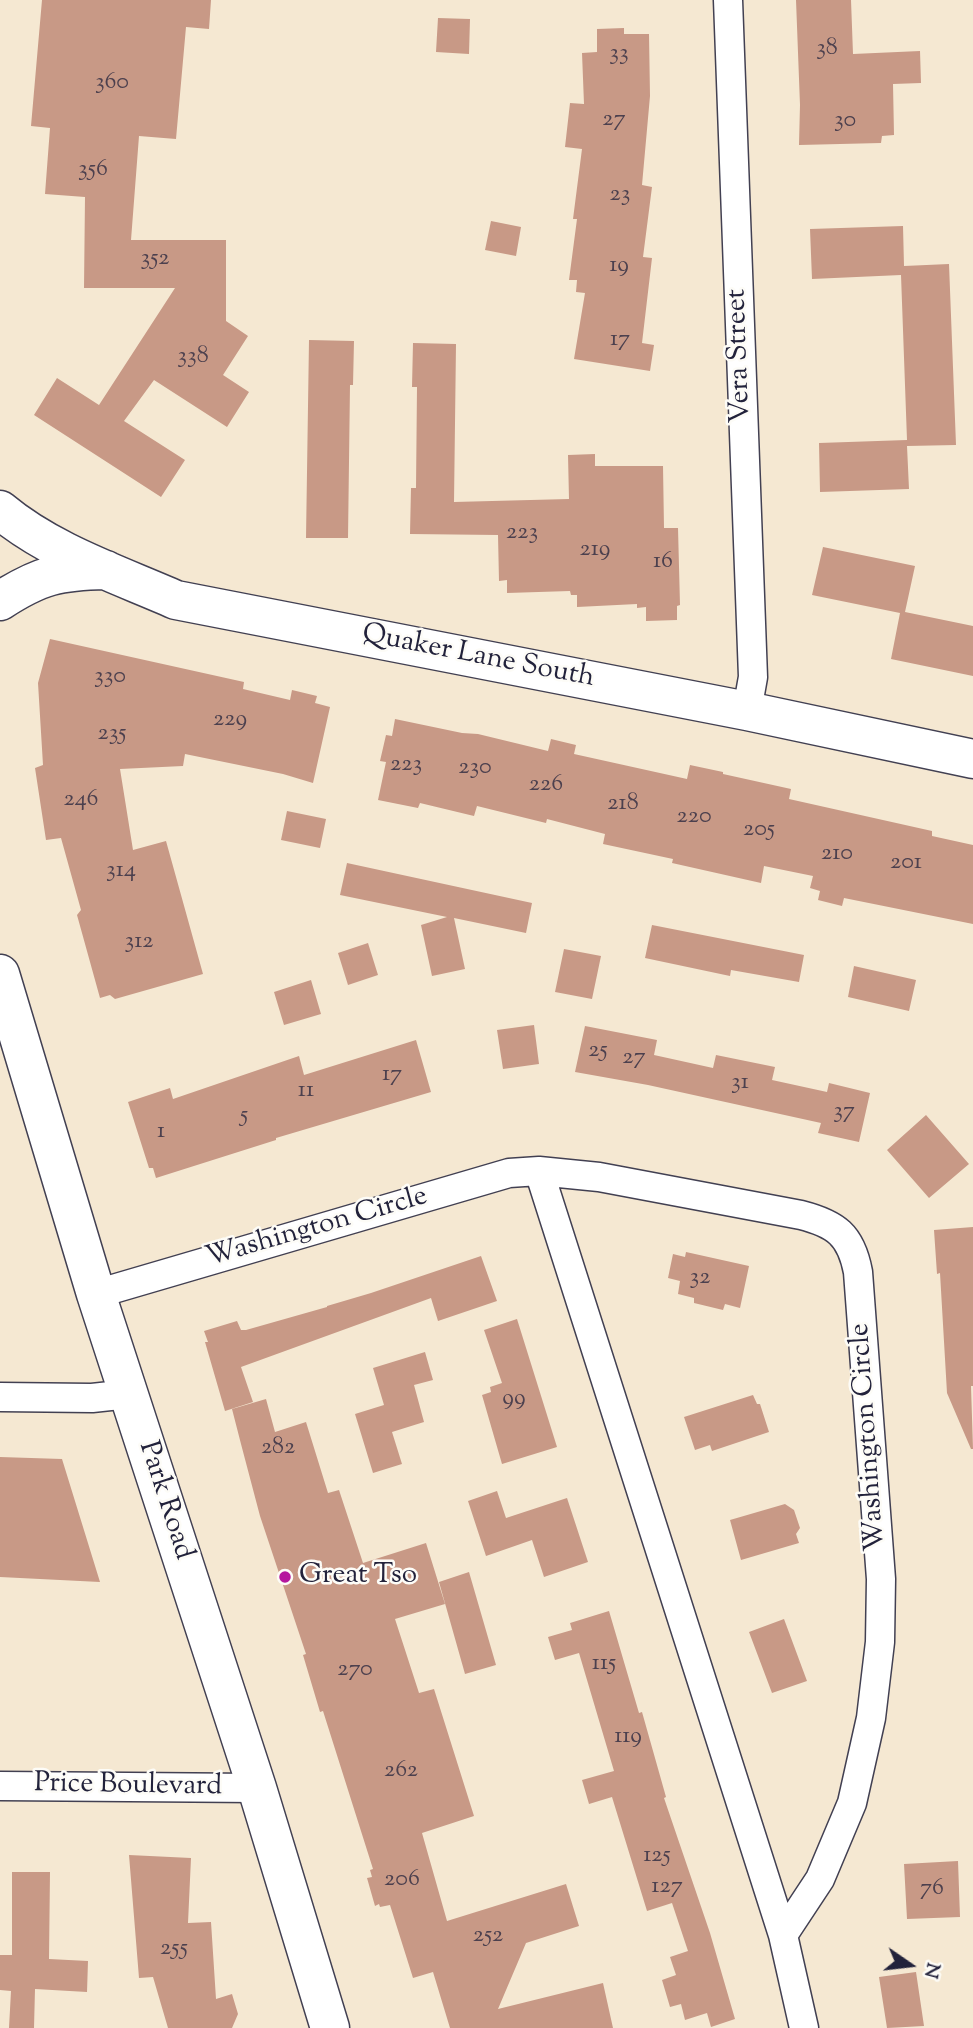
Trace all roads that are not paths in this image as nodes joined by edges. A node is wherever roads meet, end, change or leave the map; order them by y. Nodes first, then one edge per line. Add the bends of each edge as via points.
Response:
1 (728, 0) edge
2 (0, 510) edge
3 (106, 570) junction
4 (0, 601) edge
5 (747, 711) junction
6 (973, 759) edge
7 (0, 974) edge
8 (539, 1171) junction
9 (96, 1294) junction
10 (129, 1394) junction
11 (0, 1397) edge
12 (0, 1786) edge
13 (257, 1788) junction
14 (783, 1935) junction
15 (330, 2028) edge
16 (804, 2028) edge

1 - 5 street, Vera Street via 753,677
2 - 3 main road, Quaker Lane South via 29,533
3 - 4 main road via 64,571
3 - 5 main road, Quaker Lane South via 176,600
5 - 6 main road, Quaker Lane South
7 - 9 main road, Park Road
8 - 9 street, Washington Circle via 509,1173
8 - 14 street
8 - 14 street, Washington Circle via 599,1177 820,1220 847,1240 855,1256 881,1579 880,1642 871,1718 852,1803 820,1879
9 - 10 main road, Park Road
10 - 11 street
10 - 13 main road, Park Road
12 - 13 street, Price Boulevard
13 - 15 main road, Park Road
14 - 16 street

